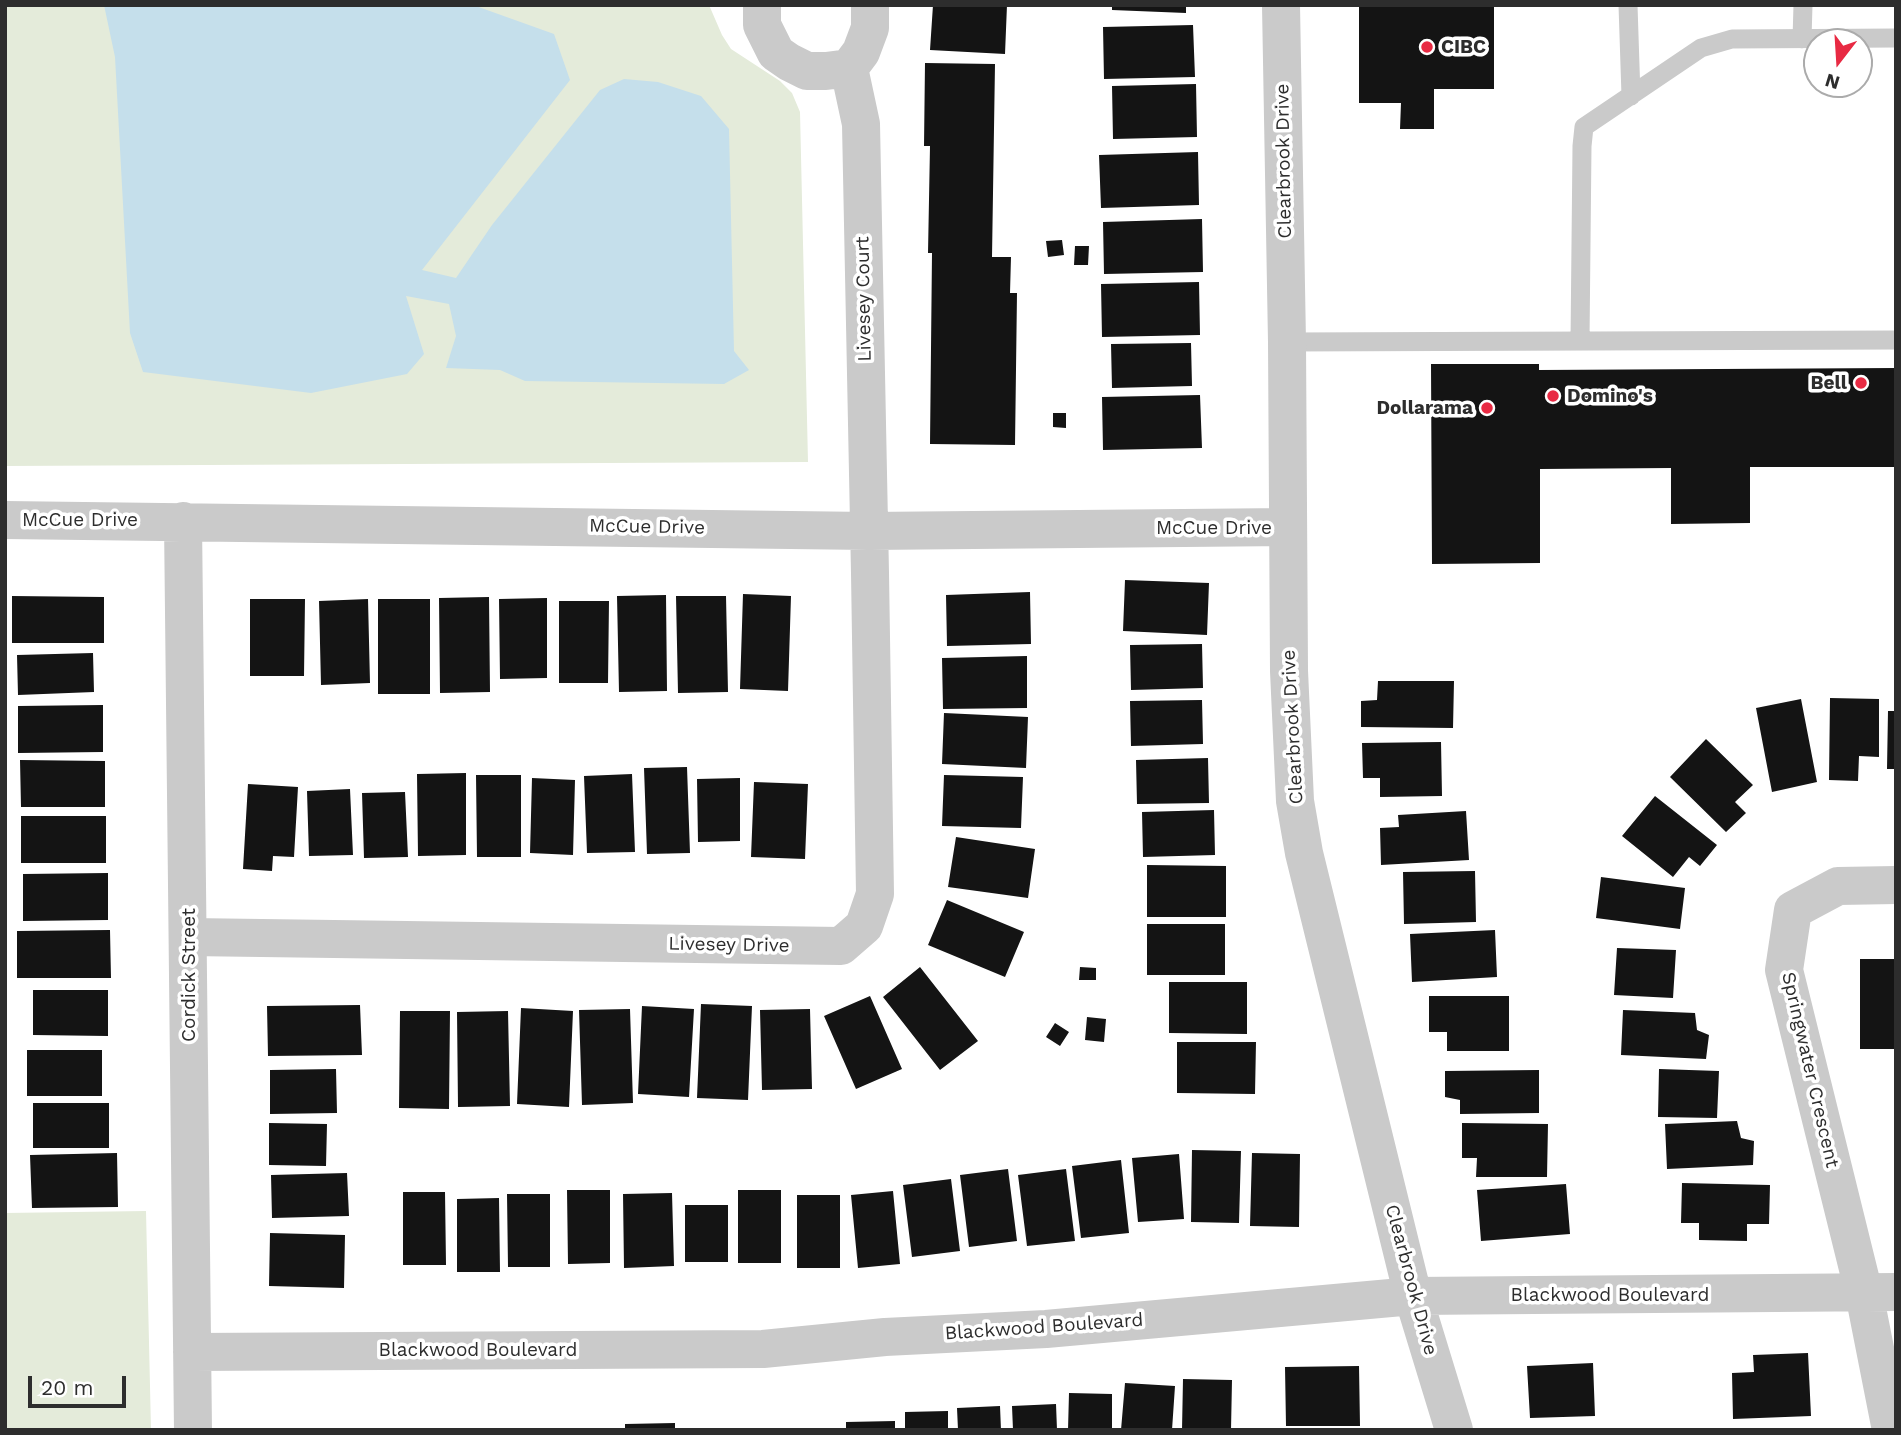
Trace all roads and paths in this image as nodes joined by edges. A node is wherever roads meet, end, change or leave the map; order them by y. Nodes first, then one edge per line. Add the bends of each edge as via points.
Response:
1 (762, 5) edge
2 (870, 5) edge
3 (1281, 5) edge
4 (1628, 5) edge
5 (1803, 5) edge
6 (1896, 38) edge
7 (1802, 39) junction
8 (849, 68) junction
9 (1631, 96) junction
10 (1896, 340) edge
11 (1580, 341) junction
12 (1287, 342) junction
13 (5, 520) edge
14 (183, 521) junction
15 (1288, 527) junction
16 (869, 531) junction
17 (1896, 885) edge
18 (189, 937) junction
19 (1880, 1293) edge
20 (1413, 1296) junction
21 (192, 1352) junction
22 (193, 1430) edge
23 (1454, 1430) edge
24 (1891, 1430) edge

1 - 8 street via 768,39 789,62 807,71
2 - 8 street via 870,28
3 - 12 street, Clearbrook Drive
4 - 9 lane
5 - 7 lane
6 - 7 lane
7 - 9 lane via 1732,39 1702,48
8 - 16 street, Livesey Court via 861,124
9 - 11 lane via 1584,127
10 - 11 lane
11 - 12 lane
12 - 15 street, Clearbrook Drive
13 - 14 street, McCue Drive
14 - 16 street, McCue Drive
14 - 18 street, Cordick Street
15 - 16 street, McCue Drive
15 - 20 street, Clearbrook Drive via 1295,801
16 - 18 street, Livesey Drive via 875,894 864,926 841,946
17 - 19 street, Springwater Crescent via 1838,886 1793,910 1784,970
18 - 21 street, Cordick Street
19 - 20 street, Blackwood Boulevard
19 - 24 street
20 - 21 street, Blackwood Boulevard via 763,1349
20 - 23 street, Clearbrook Drive
21 - 22 street, Cordick Street

